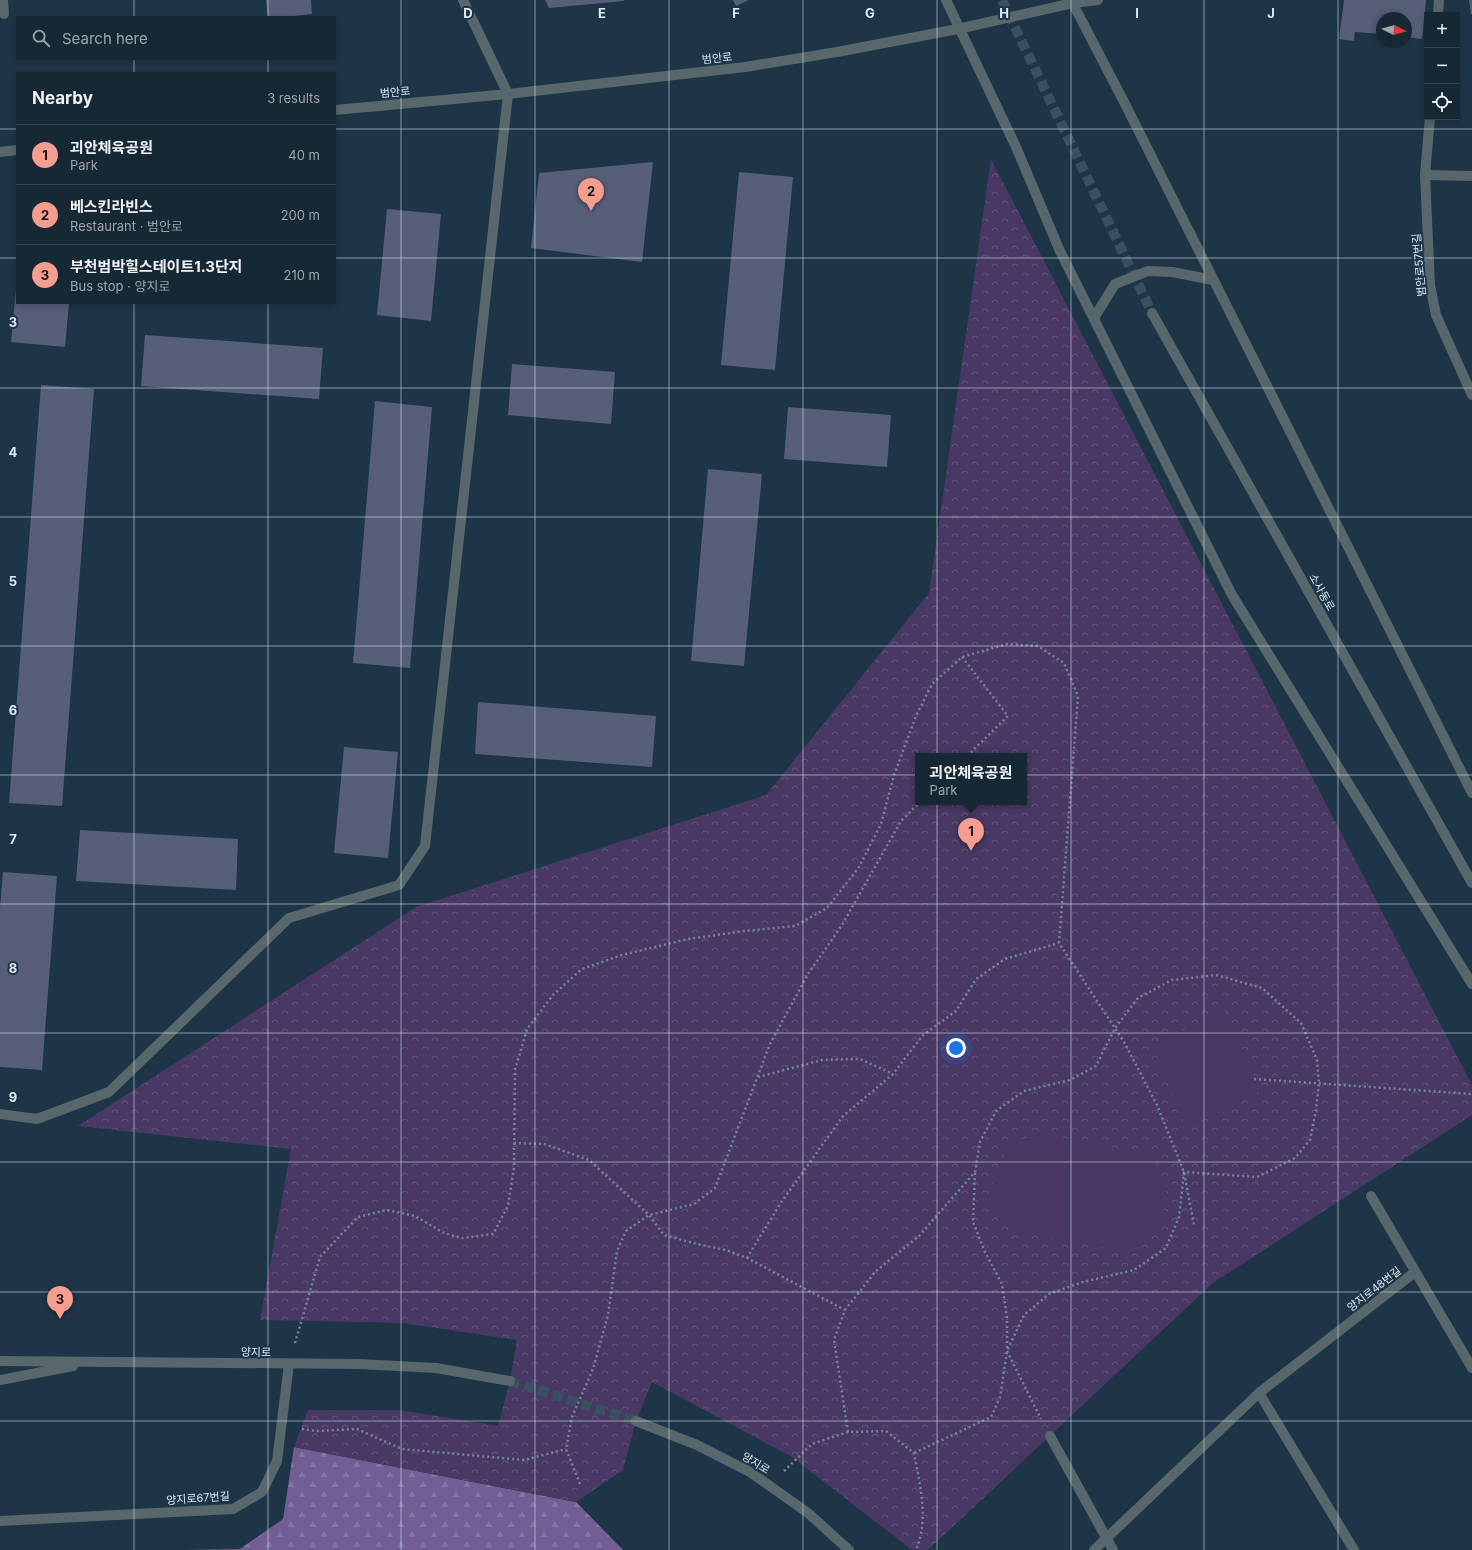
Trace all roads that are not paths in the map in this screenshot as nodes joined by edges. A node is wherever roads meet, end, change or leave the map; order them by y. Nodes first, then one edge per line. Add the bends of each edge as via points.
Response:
1 (3, 0) edge
2 (463, 0) edge
3 (946, 0) edge
4 (1098, 0) edge
5 (1440, 0) edge
6 (1072, 2) edge
7 (1438, 12) edge
8 (4, 14) dead end
9 (958, 29) junction
10 (508, 94) junction
11 (336, 110) edge
12 (1430, 120) edge
13 (16, 150) edge
14 (0, 152) edge
15 (1425, 175) junction
16 (1472, 176) edge
17 (1213, 280) junction
18 (1152, 313) tunnel mouth
19 (1094, 318) junction
20 (1472, 394) edge
21 (1472, 793) edge
22 (1472, 883) edge
23 (1472, 984) edge
24 (0, 1114) edge
25 (1371, 1196) dead end
26 (1415, 1272) junction
27 (0, 1361) edge
28 (92, 1362) junction
29 (289, 1364) junction
30 (1472, 1368) edge
31 (0, 1380) edge
32 (510, 1381) tunnel mouth
33 (1259, 1393) junction
34 (636, 1421) tunnel mouth
35 (1050, 1436) road end
36 (0, 1521) edge
37 (1107, 1539) junction
38 (849, 1550) edge
39 (1094, 1550) edge
40 (1113, 1550) edge
41 (1354, 1550) edge

1 - 8 street
2 - 10 street
3 - 9 street
4 - 6 street, 범안로
5 - 7 street
6 - 9 street, 범안로
6 - 17 street
9 - 10 street, 범안로 via 745,67
9 - 19 street via 1016,147 1059,249
10 - 11 street, 범안로
10 - 24 street via 425,846 399,885 289,918 108,1092 37,1119
12 - 15 street, 범안로57번길
13 - 14 street
15 - 16 street
15 - 20 street, 범안로57번길 via 1430,285 1436,315
17 - 19 street via 1172,272 1148,272 1115,284
17 - 21 street
18 - 22 street, 소사동로
19 - 23 street via 1232,595
25 - 26 street
26 - 30 street, 양지로48번길
26 - 33 street, 양지로48번길
27 - 28 street, 양지로
28 - 29 street, 양지로
28 - 31 street
29 - 32 street, 양지로 via 436,1368
29 - 36 street, 양지로67번길 via 277,1461 262,1492 234,1509
33 - 37 street, 양지로48번길
33 - 41 street
34 - 38 street, 양지로 via 697,1445 750,1472 808,1513
35 - 37 street
37 - 39 street, 양지로48번길
37 - 40 street

